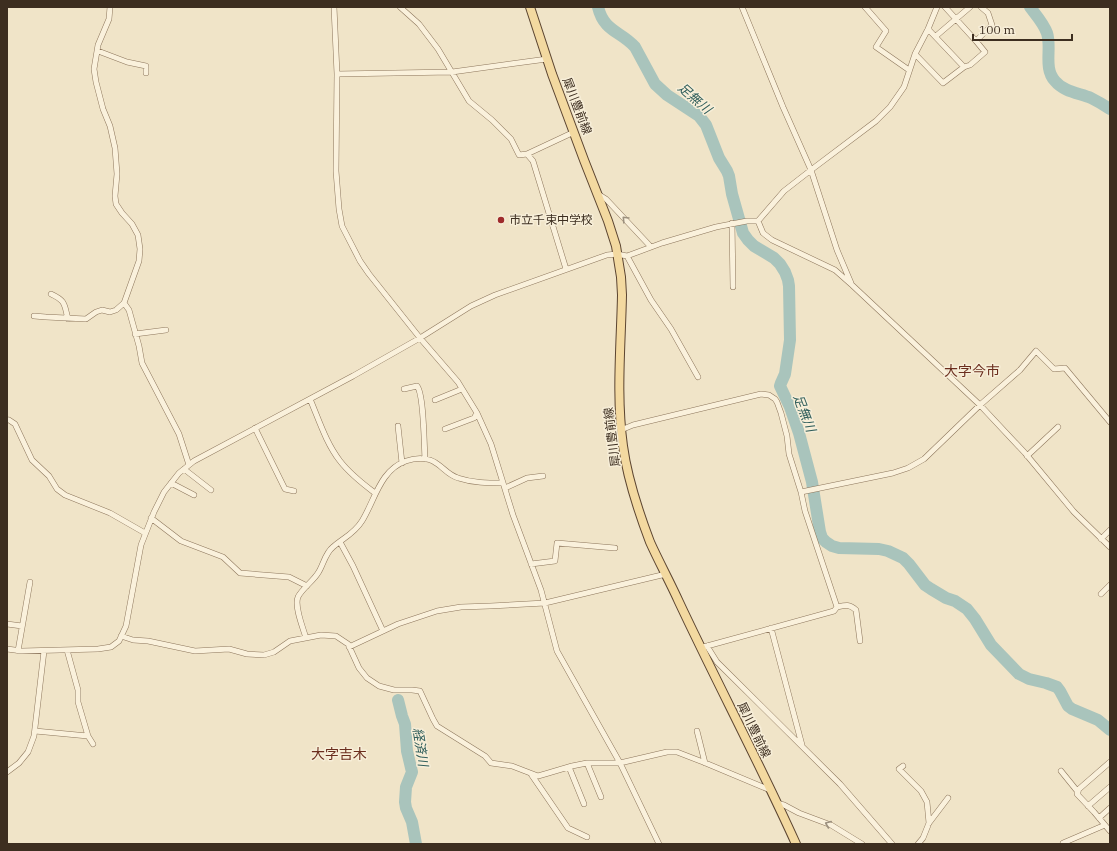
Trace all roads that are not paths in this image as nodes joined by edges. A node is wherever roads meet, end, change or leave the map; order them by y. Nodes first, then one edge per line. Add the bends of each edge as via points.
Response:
1 (111, 7) edge
2 (334, 7) edge
3 (400, 7) edge
4 (530, 7) edge
5 (742, 7) edge
6 (865, 7) edge
7 (938, 7) edge
8 (945, 7) edge
9 (970, 7) edge
10 (981, 7) edge
11 (956, 19) junction
12 (928, 29) junction
13 (936, 36) junction
14 (976, 41) junction
15 (98, 51) junction
16 (915, 54) junction
17 (547, 58) junction
18 (964, 67) junction
19 (909, 70) junction
20 (452, 72) junction
21 (146, 73) dead end
22 (337, 74) junction
23 (574, 132) junction
24 (526, 154) junction
25 (811, 170) junction
26 (598, 194) junction
27 (758, 221) junction
28 (732, 223) junction
29 (651, 247) junction
30 (617, 254) junction
31 (627, 256) junction
32 (566, 269) junction
33 (852, 286) junction
34 (733, 287) dead end
35 (51, 294) dead end
36 (124, 303) junction
37 (34, 316) dead end
38 (68, 318) junction
39 (166, 330) dead end
40 (136, 334) junction
41 (420, 338) junction
42 (698, 376) dead end
43 (404, 389) dead end
44 (462, 390) junction
45 (310, 399) junction
46 (435, 400) dead end
47 (980, 405) junction
48 (477, 413) junction
49 (9, 420) dead end
50 (1110, 422) edge
51 (398, 426) dead end
52 (1058, 427) dead end
53 (255, 428) junction
54 (445, 429) dead end
55 (622, 430) junction
56 (1027, 456) junction
57 (425, 459) junction
58 (402, 463) junction
59 (189, 465) junction
60 (184, 469) junction
61 (543, 476) dead end
62 (171, 483) junction
63 (504, 485) junction
64 (211, 490) dead end
65 (294, 491) dead end
66 (801, 492) junction
67 (375, 493) junction
68 (194, 495) dead end
69 (152, 518) junction
70 (1110, 530) edge
71 (146, 534) junction
72 (1101, 539) junction
73 (340, 542) junction
74 (1110, 547) edge
75 (615, 548) dead end
76 (531, 564) junction
77 (666, 574) junction
78 (30, 582) dead end
79 (1110, 585) edge
80 (307, 586) junction
81 (1101, 594) dead end
82 (545, 603) junction
83 (837, 607) junction
84 (7, 624) edge
85 (22, 626) junction
86 (771, 628) junction
87 (382, 631) junction
88 (121, 636) junction
89 (306, 638) junction
90 (860, 641) dead end
91 (349, 647) junction
92 (704, 647) junction
93 (7, 649) edge
94 (44, 650) junction
95 (67, 650) junction
96 (18, 651) junction
97 (35, 731) junction
98 (697, 731) dead end
99 (88, 736) junction
100 (93, 744) dead end
101 (802, 746) junction
102 (1110, 762) edge
103 (587, 763) junction
104 (620, 763) junction
105 (705, 763) junction
106 (903, 766) dead end
107 (569, 767) junction
108 (1061, 771) dead end
109 (7, 772) edge
110 (531, 774) junction
111 (1110, 787) edge
112 (770, 790) junction
113 (1078, 792) junction
114 (601, 797) dead end
115 (948, 798) dead end
116 (777, 803) junction
117 (584, 804) dead end
118 (1088, 806) junction
119 (1110, 808) edge
120 (1099, 818) junction
121 (929, 823) junction
122 (1105, 826) junction
123 (1110, 831) edge
124 (587, 837) dead end
125 (1063, 843) dead end
126 (659, 844) edge
127 (796, 844) edge
128 (862, 844) edge
129 (892, 844) edge
130 (918, 844) edge

1 - 15 street
2 - 22 street
3 - 20 street via 419,24
4 - 17 main road, 犀川豊前線
5 - 25 street
6 - 19 street via 886,31 876,47
7 - 12 street
8 - 11 street
9 - 11 street
10 - 14 street via 988,13 992,25
11 - 13 street
11 - 14 street
12 - 13 street
12 - 16 street
13 - 18 street
14 - 18 street via 985,52
15 - 21 street via 146,66
15 - 36 street via 94,69 115,148 116,204 138,235 140,249 139,261
16 - 18 street via 943,83
16 - 19 street
17 - 20 street
17 - 23 main road, 犀川豊前線
19 - 25 street via 904,87 890,107 876,121
20 - 22 street
20 - 24 street via 469,101 511,139 519,155
22 - 41 street via 336,171 340,219 360,261
23 - 24 street
23 - 26 main road, 犀川豊前線
24 - 32 street via 533,161
25 - 27 street via 784,191
25 - 33 street via 837,250
29 -> 26 street via 606,199
26 - 30 main road, 犀川豊前線
27 - 28 street
27 - 33 street via 763,234 836,270
28 - 29 street
28 - 34 street
29 - 31 street
30 - 31 street
30 - 32 street
30 - 55 main road, 犀川豊前線 via 622,295
31 - 42 street
32 - 41 street via 471,306
33 - 47 street
35 - 38 street via 63,301
36 - 38 street via 116,310 102,310 86,319
36 - 40 street via 129,310
37 - 38 street
39 - 40 street
40 - 59 street via 142,363 179,434
41 - 44 street
41 - 45 street
43 - 57 street via 417,386 420,389
44 - 46 street
44 - 48 street
45 - 53 street
45 - 67 street via 325,436 337,457 352,474
47 - 50 street via 1020,370 1036,351 1054,368 1065,368
47 - 56 street
47 - 66 street via 924,459 908,468
48 - 54 street via 474,418
48 - 63 street via 491,444
49 - 71 street via 15,424 32,460 65,495 110,513
51 - 58 street
52 - 56 street
53 - 59 street
53 - 65 street via 285,489
55 - 66 street via 756,394 769,395 777,402 781,413 788,436 788,454
55 - 77 main road, 犀川豊前線 via 623,446 636,502 650,542
56 - 72 street via 1074,512
57 - 58 street
57 - 63 street via 435,462 456,478
58 - 67 street via 389,472
59 - 60 street
60 - 62 street
60 - 64 street
61 - 63 street
62 - 68 street
62 - 69 street
63 - 76 street
66 - 83 street
67 - 73 street via 362,521
69 - 71 street
69 - 80 street via 181,540 223,557 240,574 289,577
70 - 72 street
71 - 88 street via 141,545 126,626
72 - 74 street
73 - 80 street via 332,548 318,574
73 - 87 street
75 - 76 street via 557,543 555,561
76 - 82 street
77 - 82 street
77 - 92 main road, 犀川豊前線
78 - 85 street
79 - 81 street
80 - 89 street via 298,596 298,612
82 - 87 street via 461,607 437,611
82 - 104 street via 557,651
83 - 86 street via 834,611
83 - 90 street via 846,605 856,610
84 - 85 street
85 - 96 street
86 - 92 street
86 - 101 street
87 - 91 street
88 - 89 street via 195,651 229,649 264,655 274,652 290,641
88 - 95 street via 111,647
89 - 91 street via 336,636
91 - 110 street via 367,678 379,686 394,690 420,692 438,726 492,763 512,766
92 - 101 street
92 - 112 main road, 犀川豊前線
93 - 96 street
94 - 95 street
94 - 96 street
94 - 97 street
95 - 99 street
97 - 99 street
97 - 109 street via 28,752
98 - 105 street
99 - 100 street
101 - 129 street via 840,784
102 - 113 street
103 - 104 street
103 - 107 street
103 - 114 street
104 - 105 street via 668,752 677,752
104 - 126 street
105 - 112 street
106 - 121 street via 899,769 921,791 927,802
107 - 110 street via 538,776
107 - 117 street
108 - 113 street
110 - 124 street via 568,828
111 - 118 street
112 - 116 main road, 犀川豊前線
113 - 118 street
115 - 121 street
116 - 127 main road, 犀川豊前線
128 -> 116 street via 831,825
118 - 120 street
119 - 120 street
120 - 122 street
121 - 130 street
122 - 123 street
122 - 125 street

